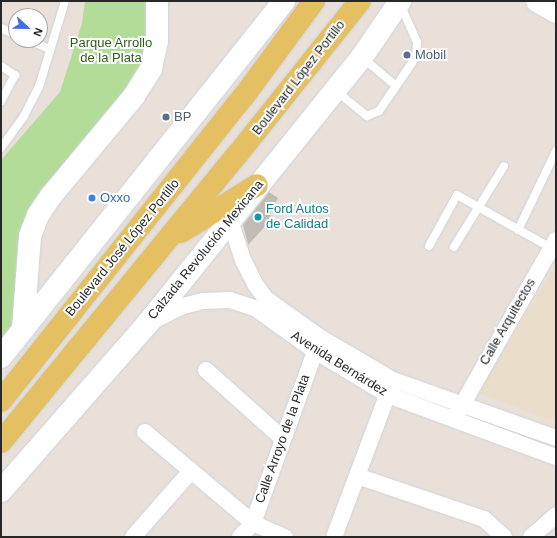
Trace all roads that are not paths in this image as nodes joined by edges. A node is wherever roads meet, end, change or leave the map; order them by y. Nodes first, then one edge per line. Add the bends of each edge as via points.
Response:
1 (65, 1) edge
2 (157, 1) edge
3 (284, 1) edge
4 (314, 1) edge
5 (360, 1) edge
6 (400, 1) edge
7 (537, 1) edge
8 (556, 12) edge
9 (49, 49) joint
10 (362, 57) junction
11 (1, 66) edge
12 (396, 86) junction
13 (336, 90) junction
14 (1, 101) edge
15 (1, 148) edge
16 (556, 151) edge
17 (504, 166) dead end
18 (257, 185) junction
19 (479, 207) junction
20 (230, 220) junction
21 (518, 230) junction
22 (167, 241) junction
23 (554, 244) edge
24 (429, 246) dead end
25 (454, 247) dead end
26 (148, 323) junction
27 (23, 329) junction
28 (318, 344) junction
29 (1, 357) edge
30 (206, 370) dead end
31 (393, 380) junction
32 (388, 395) junction
33 (1, 401) edge
34 (461, 404) junction
35 (454, 420) junction
36 (145, 432) dead end
37 (282, 438) junction
38 (556, 438) edge
39 (1, 442) edge
40 (556, 457) edge
41 (191, 471) junction
42 (356, 476) junction
43 (1, 491) edge
44 (556, 515) edge
45 (253, 523) junction
46 (133, 537) edge
47 (240, 537) edge
48 (285, 537) edge
49 (334, 537) edge
50 (504, 537) edge
51 (531, 537) edge

1 - 9 lane
2 - 27 street via 158,41 151,69 134,96 51,196 38,216 30,236
3 - 27 street
4 - 33 main road, Boulevard José López Portillo via 245,95
5 - 22 main road, Boulevard López Portillo
6 - 10 street, Calzada Revolución Mexicana
6 - 12 lane via 417,42 416,57
7 - 8 street
9 - 15 lane via 39,87 24,116
10 - 12 lane
10 - 13 street, Calzada Revolución Mexicana
11 - 14 lane via 15,75
12 - 13 lane via 379,111 368,116
13 - 18 street, Calzada Revolución Mexicana
16 - 21 lane
17 - 19 lane
18 - 20 street, Calzada Revolución Mexicana
18 - 22 main road
19 - 21 lane
19 - 24 lane via 457,195
19 - 25 lane
20 - 26 street, Calzada Revolución Mexicana
20 - 28 street, Avenida Bernárdez via 243,260 262,294
21 - 23 lane
22 - 39 main road
23 - 34 street, Calle Arquitectos
26 - 28 street, Avenida Bernárdez via 180,307 202,301 230,300 254,308
26 - 43 street, Calzada Revolución Mexicana
27 - 29 street
28 - 31 street, Avenida Bernárdez
28 - 32 street, Avenida Bernárdez
28 - 37 street, Calle Arroyo de la Plata
30 - 37 street
31 - 32 street
31 - 34 street, Avenida Bernárdez
32 - 35 street, Avenida Bernárdez
32 - 42 street
34 - 35 street, Calle Arquitectos
34 - 38 street, Avenida Bernárdez
35 - 40 street, Avenida Bernárdez
36 - 41 street
37 - 45 street, Calle Arroyo de la Plata
41 - 45 street
41 - 46 street
42 - 49 street
42 - 50 street via 484,519
44 - 51 street
45 - 47 street, Calle Arroyo de la Plata
45 - 48 street

